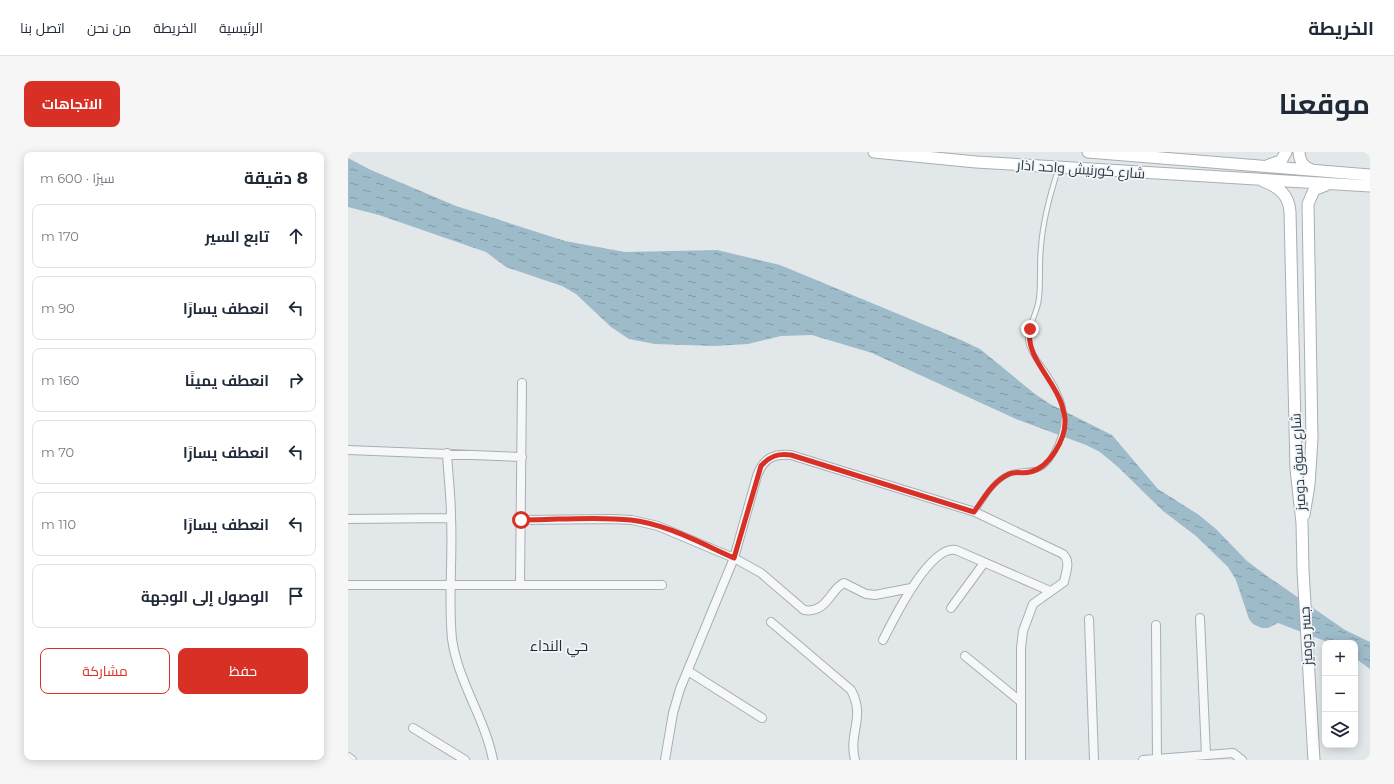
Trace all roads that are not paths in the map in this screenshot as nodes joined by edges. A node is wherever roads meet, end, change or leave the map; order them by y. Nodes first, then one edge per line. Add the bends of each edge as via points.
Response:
1 (874, 152) edge
2 (1088, 152) edge
3 (1286, 152) edge
4 (1299, 152) edge
5 (977, 157) edge
6 (1262, 166) junction
7 (1059, 167) junction
8 (1319, 172) junction
9 (1370, 175) edge
10 (1264, 181) junction
11 (1330, 184) junction
12 (1370, 186) edge
13 (522, 383) dead end
14 (348, 450) edge
15 (446, 453) junction
16 (522, 457) junction
17 (974, 512) junction
18 (452, 518) junction
19 (348, 519) edge
20 (521, 520) junction
21 (1302, 523) junction
22 (734, 558) junction
23 (984, 563) junction
24 (450, 584) junction
25 (348, 585) edge
26 (520, 585) junction
27 (662, 585) dead end
28 (911, 588) junction
29 (1050, 591) junction
30 (951, 608) dead end
31 (1200, 618) dead end
32 (1089, 619) dead end
33 (771, 622) dead end
34 (1156, 625) dead end
35 (883, 640) dead end
36 (965, 656) dead end
37 (688, 671) junction
38 (1020, 702) junction
39 (762, 718) dead end
40 (413, 728) dead end
41 (1206, 755) junction
42 (348, 757) edge
43 (1312, 757) edge
44 (1157, 759) edge
45 (352, 760) edge
46 (465, 760) edge
47 (493, 760) edge
48 (665, 760) edge
49 (855, 760) edge
50 (1021, 760) edge
51 (1094, 760) edge
52 (1143, 760) edge
53 (1242, 760) edge

1 - 5 main road, شارع كورنيش واحد اذار
2 - 6 main road, شارع كورنيش واحد اذار
3 - 6 main road via 1279,163
4 - 8 main road via 1304,166
5 - 7 main road, شارع كورنيش واحد اذار
6 - 8 main road, شارع كورنيش واحد اذار
7 - 10 main road, شارع كورنيش واحد اذار
7 - 17 lane via 1045,216 1040,248 1039,300 1028,338 1030,349 1055,387 1066,422 1049,461 1041,468 1029,472 1009,474 989,490
8 - 9 main road, شارع كورنيش واحد اذار
10 - 11 main road, شارع كورنيش واحد اذار
10 - 21 main road, شارع سوق دوميز via 1282,191 1290,206 1296,469
11 - 12 main road, شارع كورنيش واحد اذار
11 - 21 main road, شارع سوق دوميز via 1314,190 1308,204 1312,439 1309,485
13 - 16 street
14 - 15 street
15 - 16 street
15 - 18 street
16 - 20 street
17 - 22 street via 791,455 780,454 769,458 761,466
17 - 29 street via 1063,554 1068,563 1064,582
18 - 19 street
18 - 24 street
20 - 22 street via 632,520 658,526
20 - 26 street
21 - 43 main road, جسر دوميز
22 - 28 street via 773,582 804,610 814,609 826,602 844,583 866,594 875,595
22 - 37 street
23 - 28 street via 956,550 947,550
23 - 29 street
23 - 30 street
24 - 25 street
24 - 26 street
24 - 47 street via 452,639 458,665
26 - 27 street
28 - 35 street
29 - 38 street via 1033,604 1023,631
31 - 41 street
32 - 51 street
33 - 49 street via 851,690 857,700 859,712 853,736 852,749
34 - 44 street
36 - 38 street
37 - 39 street
37 - 48 street via 680,689
38 - 50 street
40 - 46 street
41 - 44 street
41 - 53 street via 1232,753
42 - 45 street
44 - 52 street

